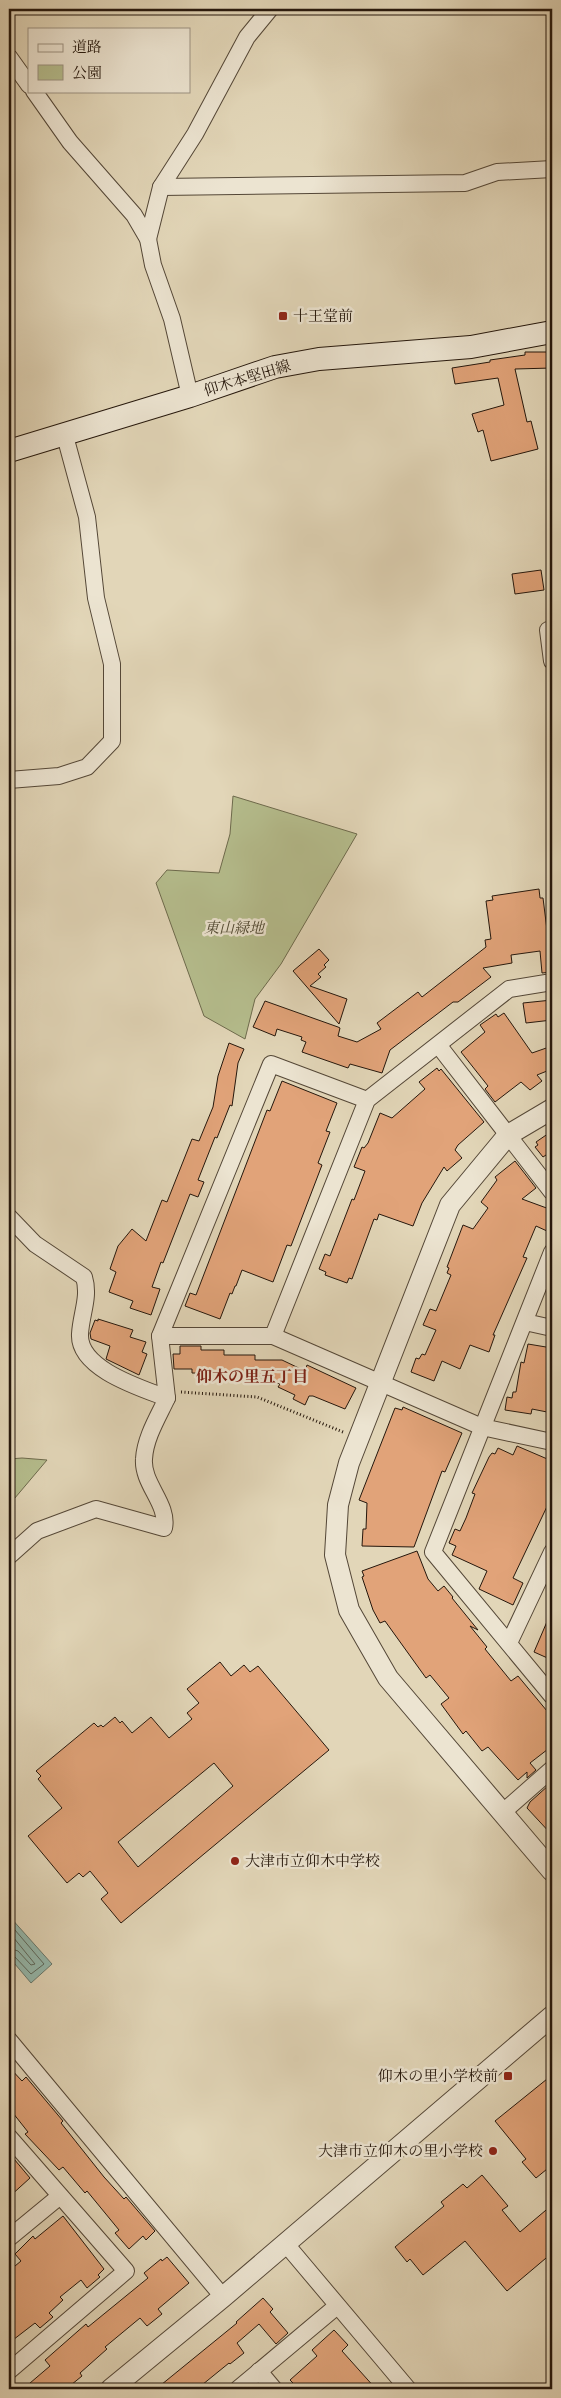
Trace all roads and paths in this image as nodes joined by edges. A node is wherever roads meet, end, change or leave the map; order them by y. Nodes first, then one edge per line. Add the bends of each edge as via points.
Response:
1 (270, 9) edge
2 (9, 57) edge
3 (28, 84) edge
4 (35, 92) edge
5 (552, 168) edge
6 (161, 187) junction
7 (148, 240) junction
8 (548, 334) edge
9 (190, 396) junction
10 (65, 436) junction
11 (9, 452) edge
12 (552, 630) edge
13 (552, 661) edge
14 (9, 780) edge
15 (552, 982) edge
16 (439, 1046) junction
17 (368, 1100) junction
18 (552, 1110) edge
19 (508, 1135) junction
20 (552, 1192) edge
21 (9, 1217) edge
22 (552, 1252) edge
23 (525, 1322) junction
24 (552, 1328) edge
25 (160, 1336) junction
26 (273, 1336) junction
27 (379, 1382) junction
28 (167, 1394) junction
29 (482, 1427) junction
30 (357, 1438) junction
31 (552, 1442) edge
32 (552, 1552) edge
33 (9, 1556) edge
34 (509, 1643) junction
35 (552, 1696) edge
36 (552, 1769) edge
37 (503, 1812) junction
38 (552, 1870) edge
39 (552, 2016) edge
40 (9, 2040) edge
41 (9, 2137) edge
42 (60, 2196) junction
43 (9, 2238) edge
44 (285, 2243) junction
45 (223, 2297) junction
46 (337, 2306) junction
47 (9, 2371) edge
48 (259, 2371) junction
49 (111, 2389) edge
50 (238, 2389) edge
51 (274, 2389) edge
52 (408, 2389) edge

1 - 6 street via 247,37 195,134
2 - 3 street
4 - 7 street via 70,142 134,215
5 - 6 street via 497,172 465,183
6 - 7 street
7 - 9 street via 172,319
8 - 9 main road, 仰木本堅田線 via 471,346 319,359 275,367
9 - 10 main road, 仰木本堅田線
10 - 11 main road, 仰木本堅田線
10 - 14 street via 87,517 96,598 112,664 112,741 87,768 59,776
12 - 13 street via 548,630
15 - 16 street via 509,989
16 - 17 street
16 - 19 street
17 - 25 street via 271,1064
17 - 26 street
18 - 19 street
19 - 20 street
19 - 27 street via 450,1205
21 - 28 street via 35,1244 84,1277 87,1295 80,1343 97,1367
22 - 23 street
23 - 24 street
23 - 29 street
25 - 26 street
25 - 28 street
26 - 27 street
27 - 29 street
27 - 30 street
28 - 30 path via 257,1397
28 - 33 street via 143,1460 147,1477 166,1518 164,1528 96,1508 37,1531
29 - 31 street
29 - 34 street via 433,1552
30 - 37 street via 338,1505 335,1555 349,1610 388,1678
32 - 34 street
34 - 35 street
36 - 37 street
37 - 38 street
39 - 44 street
40 - 45 street
41 - 42 street
42 - 43 street
42 - 47 street via 126,2270
44 - 45 street
44 - 46 street
45 - 49 street
46 - 48 street
46 - 52 street
48 - 50 street
48 - 51 street

